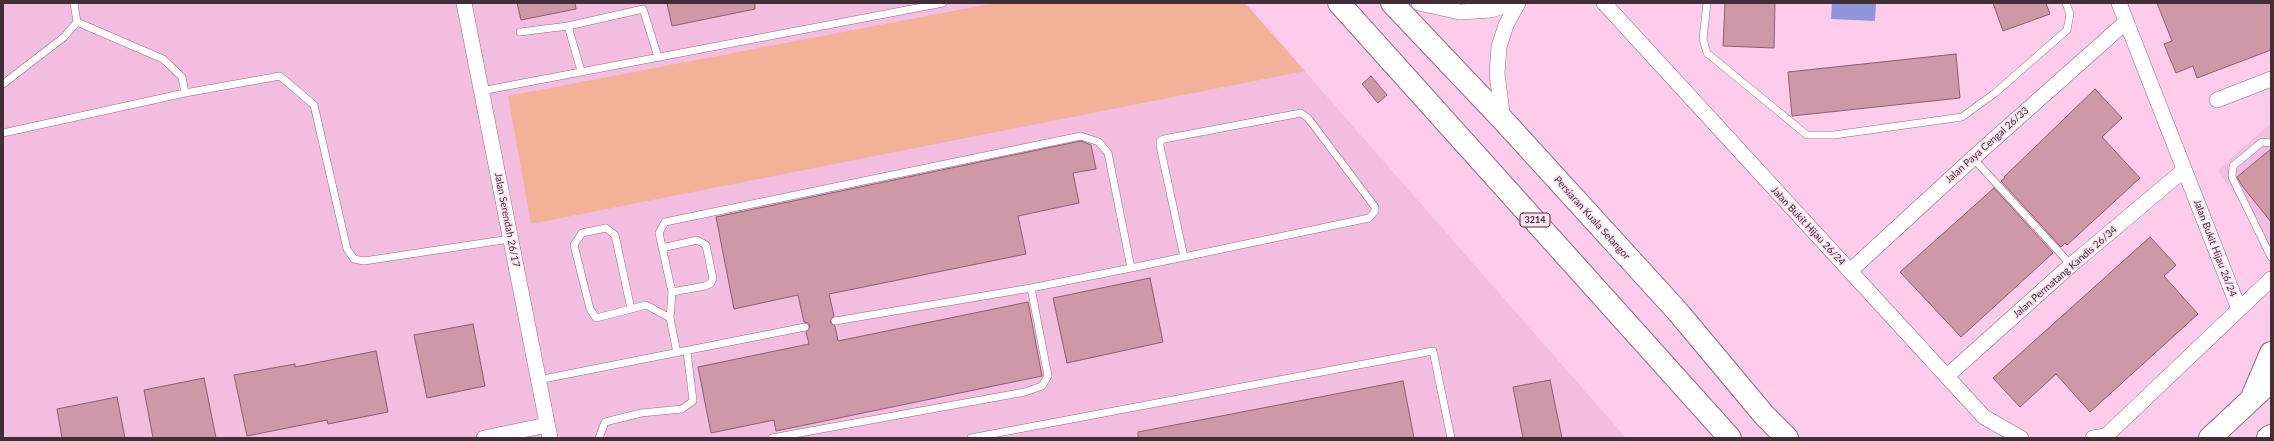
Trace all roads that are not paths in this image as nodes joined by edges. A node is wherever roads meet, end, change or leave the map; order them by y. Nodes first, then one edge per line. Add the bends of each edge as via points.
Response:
1 (74, 3) edge
2 (464, 3) edge
3 (943, 3) edge
4 (1339, 3) edge
5 (1392, 3) edge
6 (1419, 3) edge
7 (1513, 3) edge
8 (1518, 3) edge
9 (1604, 3) edge
10 (1706, 3) edge
11 (2066, 3) edge
12 (2119, 3) edge
13 (643, 6) edge
14 (77, 22) junction
15 (2126, 22) junction
16 (568, 26) junction
17 (520, 32) dead end
18 (658, 57) junction
19 (581, 71) junction
20 (2271, 79) edge
21 (3, 84) edge
22 (481, 91) junction
23 (186, 93) junction
24 (2217, 100) dead end
25 (1504, 120) junction
26 (3, 133) edge
27 (2271, 142) edge
28 (1973, 158) junction
29 (2184, 170) junction
30 (510, 239) junction
31 (662, 248) junction
32 (1184, 257) junction
33 (2271, 257) edge
34 (2071, 265) junction
35 (1131, 268) junction
36 (1850, 271) junction
37 (2271, 279) edge
38 (1031, 288) junction
39 (672, 292) junction
40 (631, 309) junction
41 (2239, 309) junction
42 (670, 318) junction
43 (834, 321) dead end
44 (805, 327) dead end
45 (687, 351) junction
46 (677, 353) junction
47 (2271, 353) edge
48 (1946, 376) junction
49 (538, 380) junction
50 (2271, 381) edge
51 (2252, 398) junction
52 (548, 432) edge
53 (2271, 436) edge
54 (484, 438) edge
55 (599, 438) edge
56 (772, 438) edge
57 (971, 438) edge
58 (1451, 438) edge
59 (1730, 438) edge
60 (1787, 438) edge
61 (2021, 438) edge
62 (2093, 438) edge
63 (2210, 438) edge
64 (2268, 438) edge

1 - 14 lane
2 - 22 street, Jalan Serendah 26/17
3 - 18 lane
4 - 59 main road, 3214
5 - 25 main road, Persiaran Kuala Selangor
6 - 7 street via 1460,12 1491,10
8 - 25 street via 1506,25 1499,47 1497,74
9 - 36 street, Jalan Bukit Hijau 26/24
10 - 11 lane via 1703,39 1707,53 1807,135 1834,135 1962,118 1995,94 2067,30 2070,14
12 - 15 street, Jalan Bukit Hijau 26/24
13 - 16 lane
13 - 18 lane
14 - 21 lane via 64,37
14 - 23 lane via 163,59 182,77
15 - 28 street, Jalan Paya Cengal 26/33
15 - 29 street, Jalan Bukit Hijau 26/24
16 - 17 lane
16 - 19 lane
18 - 19 lane
19 - 22 lane
20 - 24 street
22 - 30 street, Jalan Serendah 26/17
23 - 26 lane
23 - 30 lane via 280,76 314,105 347,249 354,258 364,261
25 - 60 main road, Persiaran Kuala Selangor via 1678,312 1764,415
27 - 33 lane via 2262,142 2234,166 2232,177
28 - 34 lane
28 - 36 street, Jalan Paya Cengal 26/33
29 - 34 street, Jalan Permatang Kandis 26/34
29 - 41 street, Jalan Bukit Hijau 26/24
30 - 49 street, Jalan Serendah 26/17
31 - 35 lane via 659,233 665,222 1081,136 1099,142 1108,153
31 - 39 lane
31 - 39 lane via 697,240 706,245 713,279 711,283
32 - 32 lane via 1160,146 1160,141 1164,139 1301,113 1308,118 1375,206 1375,211 1369,218
32 - 35 lane
34 - 48 street, Jalan Permatang Kandis 26/34
35 - 38 lane
36 - 48 street, Jalan Bukit Hijau 26/24
37 - 41 street
38 - 43 lane
38 - 56 lane via 1048,376 1042,386 1025,392
39 - 42 lane
40 - 40 lane via 596,318 593,314 574,244 582,233 606,228 614,235
40 - 42 lane via 646,305
41 - 62 street, Jalan Bukit Hijau 26/24 via 2106,436
42 - 46 lane
44 - 45 lane
45 - 46 lane
45 - 55 lane via 693,401 682,409 641,413 605,422
46 - 49 lane
47 - 51 main road
48 - 61 street, Jalan Bukit Hijau 26/24 via 1984,417
49 - 52 street, Jalan Serendah 26/17
50 - 51 main road
51 - 63 main road
52 - 54 street
53 - 64 main road
57 - 58 lane via 1433,351

